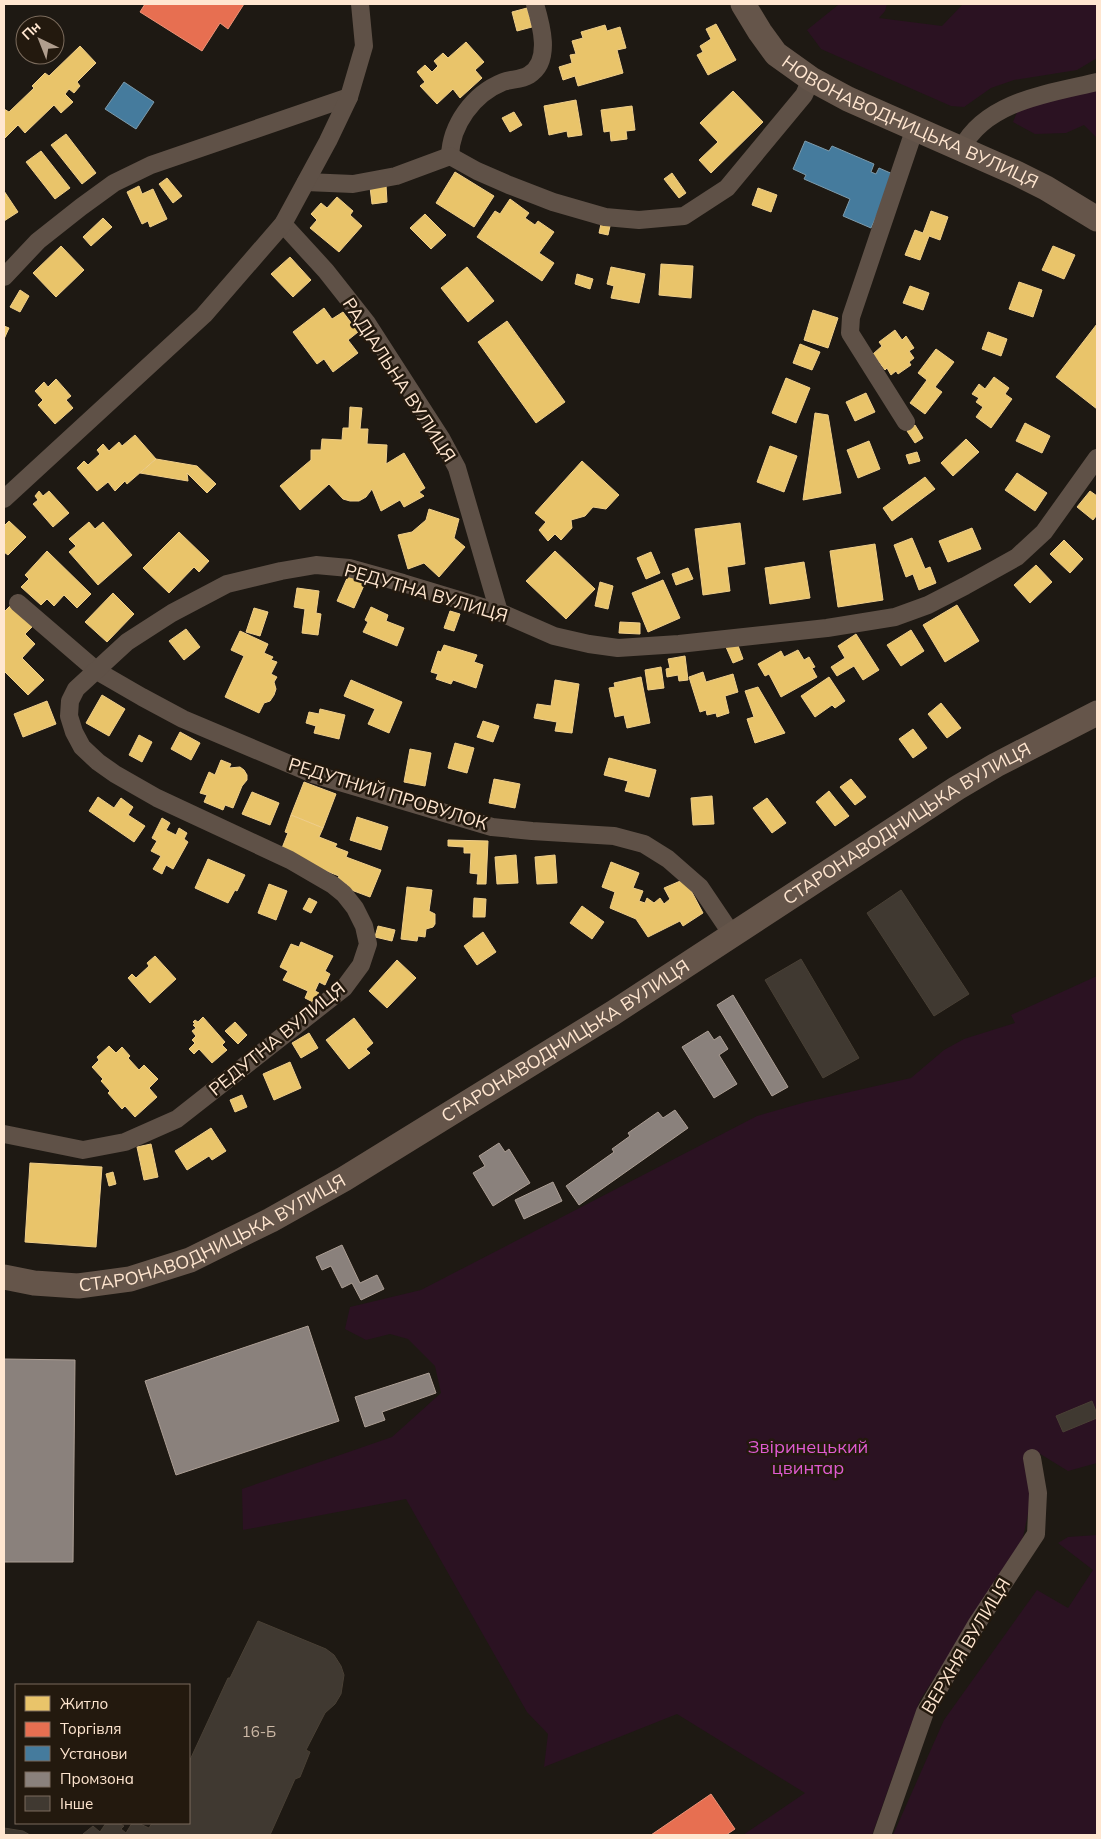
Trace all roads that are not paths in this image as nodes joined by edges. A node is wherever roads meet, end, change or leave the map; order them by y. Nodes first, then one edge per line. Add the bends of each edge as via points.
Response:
1 (360, 4) edge
2 (534, 4) edge
3 (744, 4) edge
4 (811, 79) junction
5 (1097, 82) edge
6 (349, 97) junction
7 (915, 128) junction
8 (962, 148) junction
9 (450, 156) junction
10 (306, 182) junction
11 (1097, 219) edge
12 (282, 224) junction
13 (4, 277) edge
14 (906, 422) dead end
15 (1097, 458) edge
16 (4, 499) edge
17 (18, 603) dead end
18 (499, 612) junction
19 (97, 671) junction
20 (1097, 713) edge
21 (733, 936) junction
22 (4, 1134) edge
23 (4, 1277) edge
24 (1032, 1458) dead end
25 (882, 1835) edge

1 - 6 street via 364,46
2 - 9 street via 543,47 536,69 522,79 491,87 477,97 465,112 450,142
3 - 4 main road, НОВОНАВОДНИЦЬКА ВУЛИЦЯ via 776,54
4 - 7 main road, НОВОНАВОДНИЦЬКА ВУЛИЦЯ
4 - 9 street via 804,95 727,188 684,216 639,220 605,217 509,185
5 - 8 street via 1017,103 979,126
6 - 10 street
6 - 13 street via 151,165 114,183 38,241
7 - 8 main road, НОВОНАВОДНИЦЬКА ВУЛИЦЯ
7 - 14 street via 851,317 850,333
8 - 11 main road, НОВОНАВОДНИЦЬКА ВУЛИЦЯ via 1046,188
9 - 10 street via 396,176 353,184
10 - 12 street
12 - 16 street via 204,315
12 - 18 street, РАДІАЛЬНА ВУЛИЦЯ via 326,271 367,323 441,438 457,468
15 - 18 street, РЕДУТНА ВУЛИЦЯ via 1044,532 1017,557 936,601 895,617 827,628 618,648 554,636
17 - 19 street, РЕДУТНИЙ ПРОВУЛОК
18 - 19 street, РЕДУТНА ВУЛИЦЯ via 349,568 316,565 227,584 172,613 127,642
19 - 21 street, РЕДУТНИЙ ПРОВУЛОК via 183,719 313,774 492,826 614,836 644,844 668,859 700,887
19 - 22 street, РЕДУТНА ВУЛИЦЯ via 76,689 70,702 69,716 82,747 115,774 157,798 290,860 333,885 354,908 364,926 368,944 361,965 344,988 177,1119 125,1142 82,1150
20 - 21 main road, СТАРОНАВОДНИЦЬКА ВУЛИЦЯ via 996,764
21 - 23 main road, СТАРОНАВОДНИЦЬКА ВУЛИЦЯ via 304,1203 190,1260 130,1279 100,1284 54,1285
24 - 25 street, ВЕРХНЯ ВУЛИЦЯ via 1038,1493 1036,1534 976,1624 925,1712

